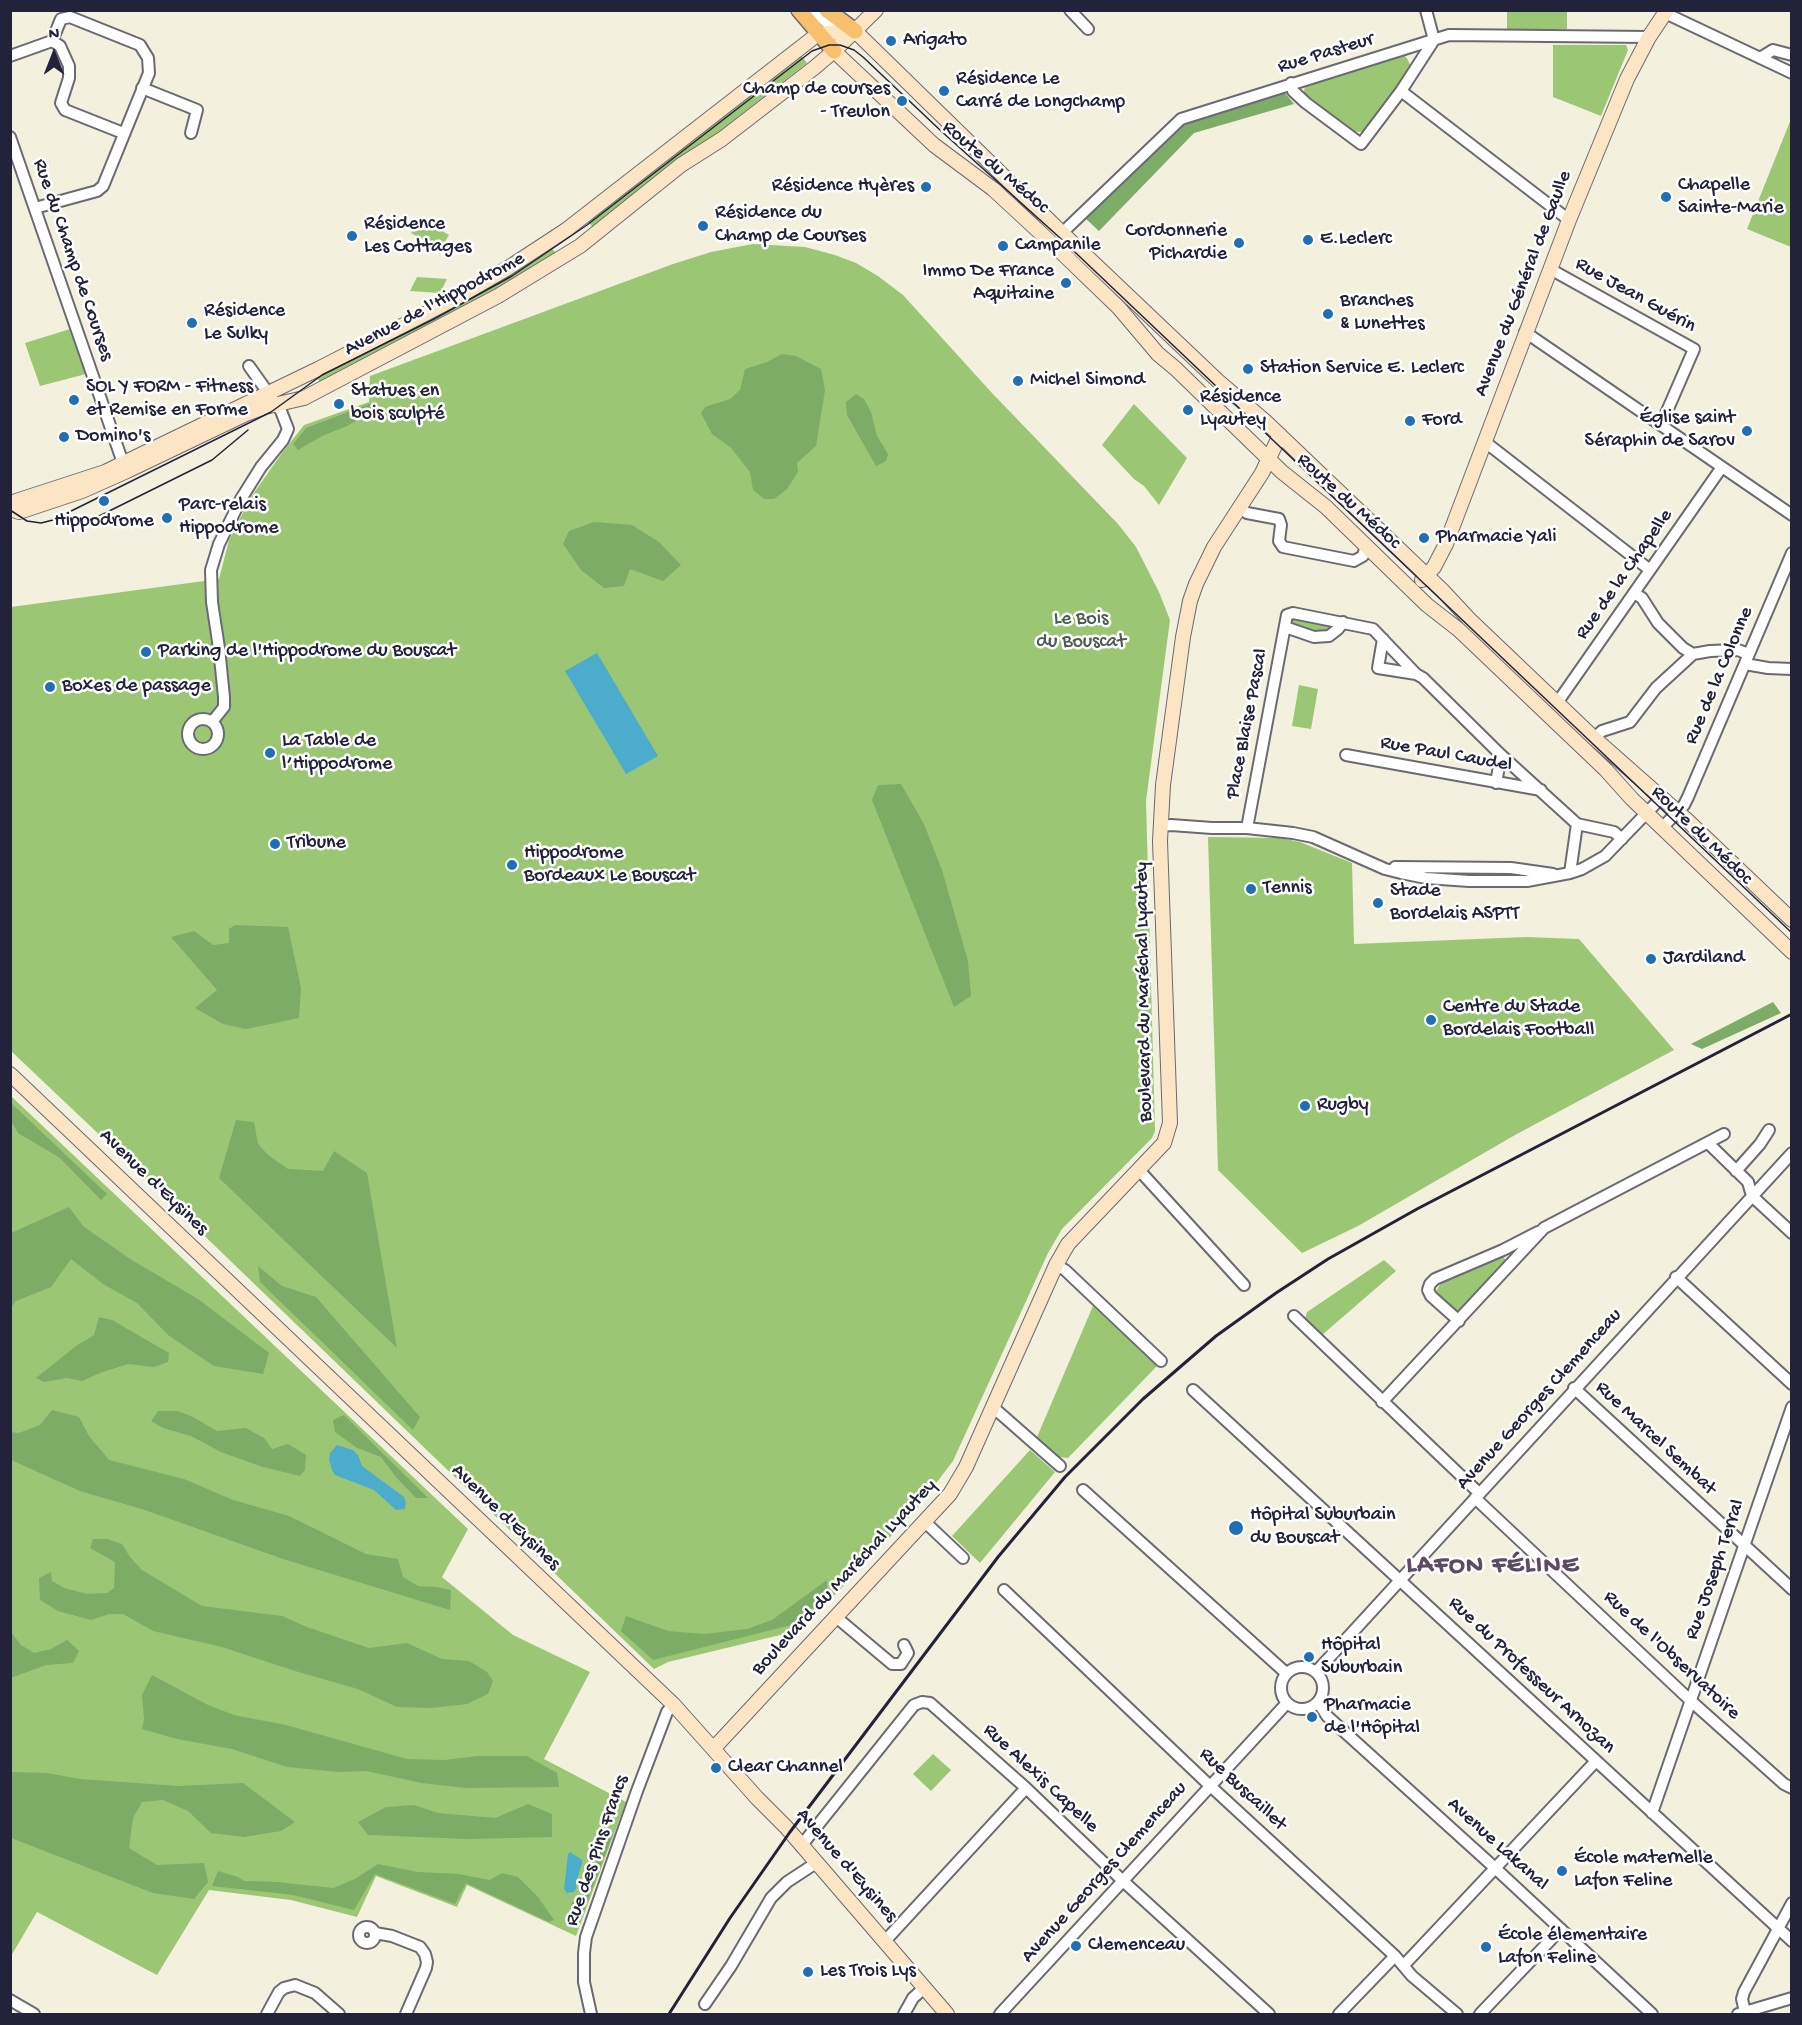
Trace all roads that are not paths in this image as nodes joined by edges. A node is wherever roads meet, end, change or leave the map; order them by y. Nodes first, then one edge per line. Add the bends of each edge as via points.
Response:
1 (799, 10) edge
2 (813, 10) edge
3 (828, 10) edge
4 (876, 10) edge
5 (1070, 10) edge
6 (1426, 10) edge
7 (1666, 12) edge
8 (1088, 30) dead end
9 (855, 32) junction
10 (819, 34) junction
11 (1649, 37) junction
12 (1434, 40) junction
13 (52, 41) junction
14 (834, 51) junction
15 (1791, 55) edge
16 (10, 56) edge
17 (1760, 58) junction
18 (1791, 73) edge
19 (1291, 83) junction
20 (142, 87) junction
21 (1401, 91) junction
22 (123, 133) junction
23 (191, 133) dead end
24 (10, 137) edge
25 (35, 208) junction
26 (1569, 220) junction
27 (566, 230) junction
28 (1062, 233) junction
29 (580, 246) junction
30 (1550, 269) junction
31 (1526, 332) junction
32 (249, 366) dead end
33 (268, 392) junction
34 (277, 404) junction
35 (1661, 424) junction
36 (1280, 435) junction
37 (1484, 443) junction
38 (1269, 459) junction
39 (123, 463) junction
40 (138, 466) junction
41 (1722, 467) junction
42 (95, 486) junction
43 (1240, 508) junction
44 (10, 509) edge
45 (1791, 515) edge
46 (1366, 545) junction
47 (1791, 553) edge
48 (1650, 570) junction
49 (1427, 575) junction
50 (1412, 590) junction
51 (1634, 593) junction
52 (1343, 622) junction
53 (1285, 627) junction
54 (1383, 639) junction
55 (1693, 654) junction
56 (1746, 659) junction
57 (1791, 669) edge
58 (1416, 674) junction
59 (1557, 703) junction
60 (212, 722) dead end
61 (1594, 738) junction
62 (1346, 755) dead end
63 (1501, 755) junction
64 (1496, 783) junction
65 (1541, 790) junction
66 (1662, 797) junction
67 (1678, 812) junction
68 (1647, 813) junction
69 (1577, 824) junction
70 (1161, 826) junction
71 (1248, 828) junction
72 (1662, 828) junction
73 (1622, 839) junction
74 (1377, 864) junction
75 (1449, 867) junction
76 (1525, 869) junction
77 (1570, 873) junction
78 (1556, 875) junction
79 (1449, 879) junction
80 (1527, 881) junction
81 (1791, 920) edge
82 (1791, 952) edge
83 (10, 1074) edge
84 (1769, 1130) dead end
85 (1724, 1134) dead end
86 (1708, 1143) junction
87 (1791, 1153) edge
88 (1139, 1170) junction
89 (1736, 1171) junction
90 (1752, 1196) junction
91 (1544, 1228) junction
92 (1791, 1233) edge
93 (1056, 1265) junction
94 (1676, 1277) junction
95 (1244, 1285) dead end
96 (1294, 1317) dead end
97 (1459, 1321) junction
98 (1161, 1361) dead end
99 (1791, 1384) edge
100 (1574, 1388) junction
101 (1193, 1390) dead end
102 (1382, 1402) junction
103 (1791, 1407) edge
104 (994, 1408) junction
105 (1060, 1466) dead end
106 (1083, 1490) dead end
107 (1477, 1495) junction
108 (925, 1522) junction
109 (1743, 1544) junction
110 (963, 1558) dead end
111 (1401, 1580) junction
112 (1791, 1589) edge
113 (1004, 1590) dead end
114 (836, 1617) junction
115 (904, 1645) dead end
116 (1316, 1672) junction
117 (1286, 1673) junction
118 (1691, 1701) junction
119 (1318, 1702) junction
120 (1287, 1703) junction
121 (673, 1704) junction
122 (714, 1749) junction
123 (1596, 1761) junction
124 (1209, 1785) junction
125 (1026, 1788) junction
126 (1791, 1788) edge
127 (1652, 1813) junction
128 (801, 1846) junction
129 (816, 1863) junction
130 (1495, 1868) junction
131 (1123, 1881) junction
132 (1791, 1903) edge
133 (1778, 1928) junction
134 (1561, 1929) junction
135 (375, 1933) dead end
136 (885, 1941) junction
137 (1791, 1941) edge
138 (1395, 1956) junction
139 (1404, 1965) junction
140 (924, 1988) junction
141 (1791, 1998) edge
142 (10, 2000) edge
143 (705, 2004) dead end
144 (1741, 2013) edge
145 (34, 2014) edge
146 (267, 2014) edge
147 (339, 2014) edge
148 (406, 2014) edge
149 (591, 2014) edge
150 (904, 2014) edge
151 (947, 2014) edge
152 (1000, 2014) edge
153 (1269, 2014) edge
154 (1339, 2014) edge
155 (1457, 2014) edge
156 (1480, 2014) edge
157 (1652, 2014) edge

1 - 10 main road, Route du Médoc
2 - 9 street via 827,23
3 - 9 main road, Route du Médoc
4 - 9 street, Avenue de l'Hippodrome
5 - 8 street
6 - 12 street
7 - 11 street, Avenue du Général de Gaulle
7 - 17 street
9 - 10 street
9 - 14 street, Avenue de l'Hippodrome
9 - 28 street, Route du Médoc
10 - 14 main road, Route du Médoc
10 - 27 street, Avenue de l'Hippodrome
11 - 12 street, Rue Pasteur via 1449,35
11 - 26 street, Avenue du Général de Gaulle via 1627,79
12 - 19 street, Rue Pasteur
12 - 21 street
13 - 16 street
13 - 20 street via 61,19 70,17 140,45 148,58 148,73
13 - 22 street via 60,46 69,66 61,103 65,110
14 - 29 street, Avenue de l'Hippodrome
14 - 38 street, Route du Médoc via 941,151 993,189 1045,237 1119,308 1158,354
15 - 17 street via 1773,50
17 - 18 street
19 - 21 street via 1306,104 1361,144
19 - 28 street, Rue Pasteur via 1181,119
20 - 22 street
20 - 23 street via 198,110
21 - 26 street
22 - 25 street via 103,186
24 - 25 street, Rue du Champ de Courses
25 - 39 street, Rue du Champ de Courses
26 - 30 street, Avenue du Général de Gaulle
27 - 29 street
27 - 33 street, Avenue de l'Hippodrome via 458,297
28 - 36 street, Route du Médoc
29 - 34 street, Avenue de l'Hippodrome via 498,296 304,398
30 - 31 street, Avenue du Général de Gaulle
30 - 35 street, Rue Jean Guérin via 1694,349
31 - 35 street
31 - 37 street, Avenue du Général de Gaulle
32 - 33 street
33 - 34 street
33 - 39 street, Avenue de l'Hippodrome
34 - 40 street, Avenue de l'Hippodrome via 235,418
34 - 60 street via 287,432 228,523 211,570 224,697 224,707
35 - 41 street
36 - 38 street, Boulevard du Maréchal Lyautey
36 - 49 street, Route du Médoc
37 - 48 street
37 - 49 street, Avenue du Général de Gaulle via 1440,556
38 - 43 street, Boulevard du Maréchal Lyautey
38 - 46 street, Route du Médoc
39 - 40 street
39 - 42 street via 122,468
39 - 44 street, Avenue de l'Hippodrome via 16,501
40 - 42 street, Avenue de l'Hippodrome
41 - 45 street
41 - 48 street, Rue de la Chapelle
42 - 44 street, Avenue de l'Hippodrome via 19,512
43 - 46 street via 1279,519 1279,542 1283,548 1354,561 1363,556
43 - 70 street, Boulevard du Maréchal Lyautey via 1214,547 1190,601 1163,785
46 - 50 street, Route du Médoc
47 - 56 street, Rue de la Colonne
48 - 51 street, Rue de la Chapelle
49 - 50 street, Avenue du Général de Gaulle
49 - 59 street, Route du Médoc
50 - 68 street, Route du Médoc via 1459,630
51 - 55 street via 1642,598 1658,623
51 - 59 street, Rue de la Chapelle
52 - 53 street, Place Blaise Pascal via 1329,636 1314,637
52 - 53 street, Place Blaise Pascal via 1290,613
52 - 54 street via 1373,629
53 - 71 street, Place Blaise Pascal
54 - 58 street
54 - 58 street via 1378,668
55 - 56 street via 1738,650
55 - 61 street via 1656,688 1630,722 1602,731
56 - 57 street via 1768,668
56 - 67 street, Rue de la Colonne via 1688,797
58 - 63 street
59 - 61 street, Route du Médoc
61 - 66 street, Route du Médoc
62 - 64 street, Rue Paul Caudel
63 - 64 street
63 - 65 street
64 - 65 street, Rue Paul Caudel
65 - 69 street
66 - 67 street, Route du Médoc
66 - 68 street
67 - 72 street, Rue de la Colonne
67 - 81 street, Route du Médoc
68 - 72 street, Route du Médoc
68 - 73 street
69 - 73 street via 1614,832
69 - 77 street
70 - 71 street
70 - 88 street, Boulevard du Maréchal Lyautey via 1170,1123 1164,1143
71 - 74 street via 1313,837
72 - 82 street, Route du Médoc
73 - 77 street via 1605,856
74 - 75 street
74 - 79 street via 1401,873
75 - 76 street
75 - 79 street
76 - 78 street
76 - 80 street
77 - 78 street
78 - 80 street
79 - 80 street
83 - 121 street, Avenue d'Eysines
84 - 89 street
85 - 86 street
86 - 89 street
86 - 91 street
87 - 90 street, Avenue Georges Clemenceau
88 - 93 street, Boulevard du Maréchal Lyautey via 1068,1244
88 - 95 street
89 - 90 street via 1748,1182
90 - 92 street
90 - 94 street, Avenue Georges Clemenceau
91 - 97 street
91 - 97 street via 1430,1284 1431,1296
93 - 98 street
93 - 104 street, Boulevard du Maréchal Lyautey
94 - 99 street
94 - 100 street, Avenue Georges Clemenceau
96 - 102 street, Rue de l'Observatoire
97 - 102 street
100 - 107 street, Avenue Georges Clemenceau
100 - 109 street, Rue Marcel Sembat
101 - 111 street, Rue du Professeur Arnozan
102 - 107 street, Rue de l'Observatoire
103 - 109 street, Rue Joseph Terral
104 - 105 street
104 - 108 street, Boulevard du Maréchal Lyautey via 959,1481
106 - 117 street
107 - 111 street, Avenue Georges Clemenceau
107 - 118 street, Rue de l'Observatoire
108 - 110 street
108 - 114 street, Boulevard du Maréchal Lyautey
109 - 112 street, Rue Marcel Sembat
109 - 118 street, Rue Joseph Terral
111 - 116 street, Avenue Georges Clemenceau
111 - 123 street, Rue du Professeur Arnozan
113 - 124 street, Rue Buscaillet
114 - 115 street via 892,1664 901,1664 908,1653
114 - 122 street, Boulevard du Maréchal Lyautey
116 - 117 street via 1301,1666
116 - 119 street via 1323,1684
117 - 120 street via 1281,1688
118 - 126 street, Rue de l'Observatoire
118 - 127 street, Rue Joseph Terral
119 - 120 street via 1302,1709
119 - 130 street, Avenue Lakanal via 1327,1716
120 - 124 street, Avenue Georges Clemenceau
121 - 122 street, Avenue d'Eysines
121 - 149 street, Rue des Pins Francs via 637,1791 586,1937 584,1982
122 - 128 street, Avenue d'Eysines
123 - 127 street, Rue du Professeur Arnozan
123 - 130 street
124 - 131 street, Avenue Georges Clemenceau
124 - 138 street, Rue Buscaillet
125 - 128 street, Rue Alexis Capelle via 930,1703 922,1702 914,1705
125 - 131 street, Rue Alexis Capelle
125 - 136 street
127 - 133 street, Rue du Professeur Arnozan
128 - 129 street, Avenue d'Eysines
129 - 136 street, Avenue d'Eysines
129 - 143 street via 787,1882 771,1899
130 - 134 street, Avenue Lakanal
130 - 139 street
131 - 152 street, Avenue Georges Clemenceau
131 - 153 street, Rue Alexis Capelle
132 - 133 street
133 - 137 street, Rue du Professeur Arnozan
133 - 144 street via 1744,1992
134 - 156 street
134 - 157 street, Avenue Lakanal
135 - 148 street via 420,1947 425,1954 426,1968
136 - 140 street, Avenue d'Eysines
138 - 139 street, Rue Buscaillet
138 - 154 street
139 - 155 street, Rue Buscaillet
140 - 150 street
140 - 151 street, Avenue d'Eysines
141 - 144 street
142 - 145 street
146 - 147 street via 279,1992 295,1985 315,1993

